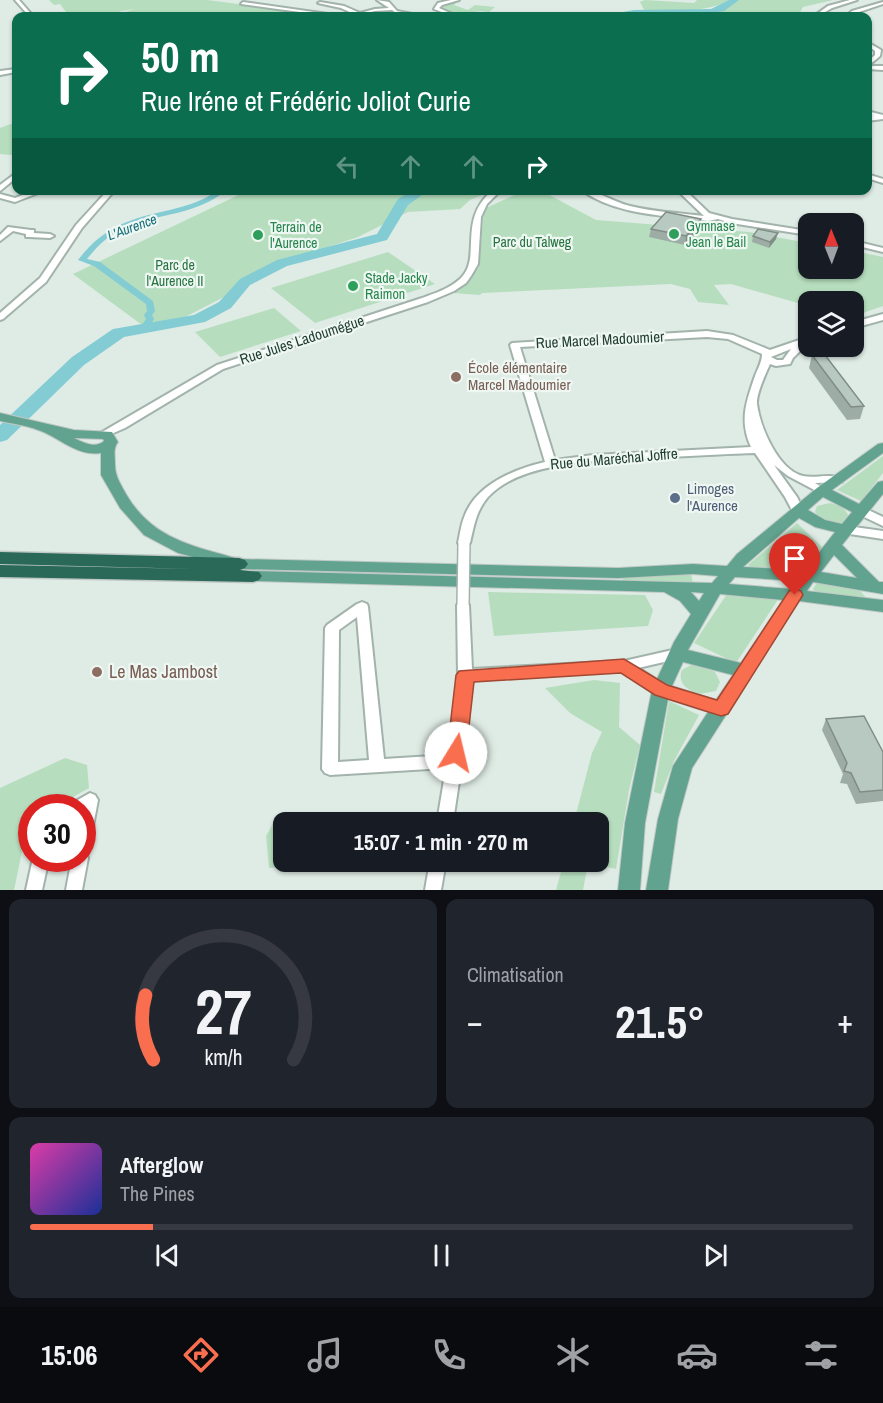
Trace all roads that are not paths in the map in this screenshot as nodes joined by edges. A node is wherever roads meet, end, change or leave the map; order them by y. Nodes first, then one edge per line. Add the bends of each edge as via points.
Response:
1 (17, 0) edge
2 (330, 0) edge
3 (379, 0) edge
4 (457, 0) edge
5 (474, 0) edge
6 (484, 0) edge
7 (855, 0) edge
8 (243, 3) dead end
9 (883, 3) edge
10 (305, 6) dead end
11 (294, 9) dead end
12 (392, 9) junction
13 (28, 12) edge
14 (307, 12) edge
15 (351, 12) edge
16 (369, 12) edge
17 (396, 12) edge
18 (444, 12) edge
19 (822, 12) edge
20 (857, 12) edge
21 (881, 51) edge
22 (874, 66) edge
23 (12, 178) edge
24 (0, 189) edge
25 (29, 195) edge
26 (108, 195) edge
27 (492, 195) edge
28 (593, 195) edge
29 (685, 195) edge
30 (0, 196) edge
31 (705, 217) junction
32 (798, 231) edge
33 (50, 236) dead end
34 (0, 238) edge
35 (864, 245) edge
36 (883, 250) edge
37 (0, 317) edge
38 (883, 317) edge
39 (864, 322) edge
40 (798, 345) edge
41 (798, 349) edge
42 (770, 355) junction
43 (789, 357) junction
44 (779, 363) junction
45 (759, 380) junction
46 (4, 418) edge
47 (47, 429) junction
48 (104, 439) junction
49 (883, 447) edge
50 (763, 452) junction
51 (551, 463) junction
52 (797, 478) junction
53 (838, 480) junction
54 (883, 485) edge
55 (822, 491) junction
56 (798, 511) junction
57 (862, 511) junction
58 (883, 522) edge
59 (847, 530) junction
60 (883, 535) edge
61 (833, 545) junction
62 (0, 558) edge
63 (239, 564) junction
64 (0, 571) edge
65 (729, 571) junction
66 (254, 576) joint
67 (810, 576) junction
68 (665, 586) junction
69 (878, 587) edge
70 (717, 588) junction
71 (795, 595) junction
72 (883, 606) edge
73 (700, 614) junction
74 (677, 654) junction
75 (624, 666) junction
76 (745, 671) junction
77 (465, 675) junction
78 (661, 690) junction
79 (721, 709) junction
80 (455, 760) junction
81 (377, 766) junction
82 (447, 812) edge
83 (38, 872) edge
84 (77, 872) edge
85 (436, 872) edge
86 (34, 890) edge
87 (74, 890) edge
88 (434, 890) edge
89 (628, 890) edge
90 (657, 890) edge

1 - 13 street
2 - 15 street via 318,3
3 - 12 street
4 - 18 street via 436,9
5 - 6 street
7 - 19 street
8 - 14 street
9 - 20 street
10 - 11 street
12 - 16 street
12 - 17 street
21 - 22 street
23 - 24 street
25 - 30 street via 15,200
26 - 37 street via 79,227 43,280
27 - 48 street, Rue Jules Ladoumégue via 477,213 471,271 457,285 425,300 220,367
28 - 31 street via 649,213
29 - 31 street
31 - 32 street
33 - 34 street via 11,229
35 - 36 street
38 - 39 street
40 - 42 street
41 - 43 street
42 - 43 street
42 - 44 street
42 - 45 street
42 - 51 street, Rue Marcel Madoumier via 730,337 707,334 515,345
43 - 44 street via 787,362
44 - 45 street
45 - 50 street via 752,402
46 - 47 main road
47 - 48 main road
47 - 48 main road via 94,450
48 - 63 main road via 108,475 149,532 183,549
49 - 53 main road
50 - 51 street, Rue du Maréchal Joffre
50 - 52 street
50 - 56 street
51 - 77 street, Rue du Maréchal Joffre, bridge via 504,480 487,491 471,512 464,543
52 - 53 street
52 - 55 street
53 - 55 main road
54 - 57 main road
55 - 56 main road
55 - 57 main road
56 - 59 main road via 820,524
56 - 65 main road
57 - 58 street
57 - 59 main road
59 - 60 street
59 - 61 main road
61 - 67 main road
61 - 69 main road
62 - 63 highway
63 - 65 main road via 528,572
64 - 66 highway
65 - 67 main road
65 - 70 main road
66 - 68 main road
67 - 69 main road
67 - 71 main road
68 - 70 main road
68 - 73 main road via 686,597
70 - 71 main road
70 - 73 main road
71 - 72 main road
71 - 76 main road
73 - 74 main road
74 - 75 street
74 - 76 main road
74 - 78 main road
75 - 77 street
75 - 78 street
76 - 79 main road
77 - 80 street, Rue du Maréchal Joffre
78 - 79 main road
78 - 89 main road via 635,823
79 - 90 main road via 683,766 668,819
80 - 81 street
80 - 82 street, Rue du Maréchal Joffre
81 - 81 street via 330,769 332,628 362,607
83 - 86 street
84 - 87 street
85 - 88 street

